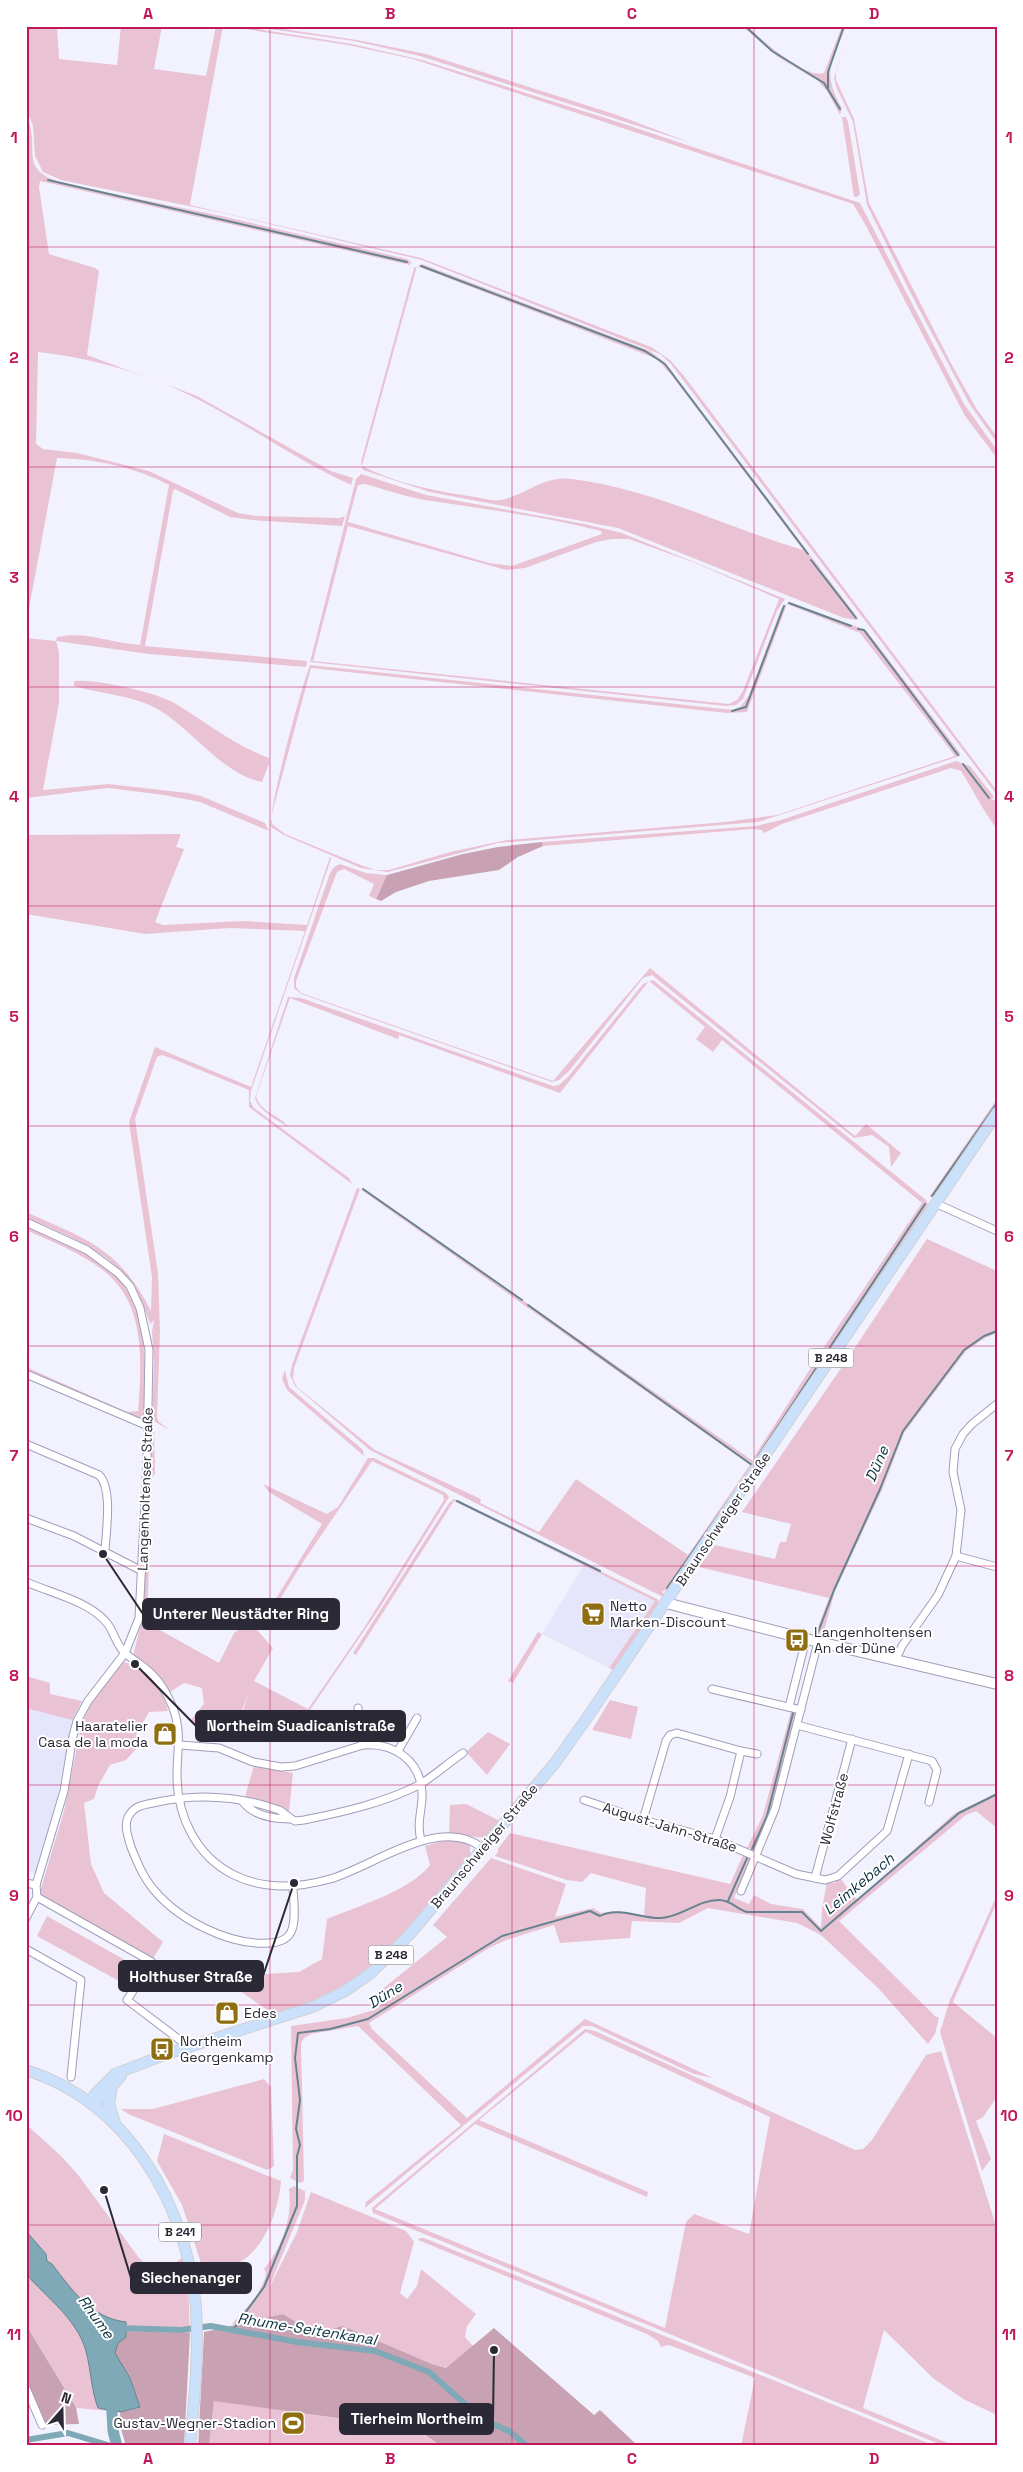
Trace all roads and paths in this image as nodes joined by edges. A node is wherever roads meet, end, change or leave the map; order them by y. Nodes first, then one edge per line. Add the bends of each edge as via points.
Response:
1 (997, 1113) edge
2 (935, 1203) junction
3 (26, 1222) edge
4 (997, 1231) edge
5 (26, 1374) edge
6 (997, 1404) edge
7 (148, 1426) junction
8 (26, 1444) edge
9 (26, 1518) edge
10 (105, 1551) junction
11 (956, 1556) junction
12 (997, 1567) edge
13 (142, 1572) junction
14 (26, 1582) edge
15 (666, 1603) junction
16 (806, 1640) junction
17 (818, 1642) junction
18 (124, 1653) junction
19 (895, 1661) junction
20 (997, 1684) edge
21 (712, 1689) dead end
22 (789, 1707) junction
23 (358, 1708) dead end
24 (801, 1710) junction
25 (417, 1718) dead end
26 (797, 1725) junction
27 (852, 1739) junction
28 (363, 1744) junction
29 (180, 1745) junction
30 (741, 1750) junction
31 (398, 1751) junction
32 (463, 1753) dead end
33 (757, 1754) dead end
34 (909, 1754) junction
35 (421, 1784) junction
36 (180, 1797) junction
37 (584, 1800) dead end
38 (930, 1802) dead end
39 (643, 1820) junction
40 (715, 1839) junction
41 (421, 1841) junction
42 (482, 1848) junction
43 (756, 1856) junction
44 (815, 1878) junction
45 (26, 1883) edge
46 (36, 1885) junction
47 (293, 1886) junction
48 (741, 1891) dead end
49 (37, 1898) junction
50 (26, 1918) edge
51 (26, 1949) edge
52 (189, 2047) junction
53 (26, 2070) edge
54 (125, 2070) junction
55 (71, 2077) dead end
56 (113, 2085) junction
57 (90, 2103) junction
58 (115, 2124) junction
59 (26, 2388) edge
60 (42, 2425) dead end
61 (190, 2446) edge

1 - 2 main road, Braunschweiger Straße / B 248
2 - 4 street
2 - 15 main road, Braunschweiger Straße / B 248
3 - 7 street, Langenholtenser Straße via 96,1255 130,1286 142,1314 148,1340
5 - 7 street
6 - 11 street via 972,1424 955,1449 953,1472 961,1510
7 - 13 street, Langenholtenser Straße
8 - 10 street via 99,1475 105,1481
9 - 10 street
10 - 13 street
11 - 12 street
11 - 19 street via 938,1595
13 - 18 street, Langenholtenser Straße via 139,1618
14 - 18 street via 92,1610 107,1623
15 - 16 street
15 - 42 main road, Braunschweiger Straße / B 248 via 560,1755
16 - 17 street
16 - 22 street
17 - 19 street
17 - 24 street
18 - 29 street via 154,1675 166,1692 179,1728
18 - 46 street, Langenholtenser Straße via 77,1721 64,1791
19 - 20 street
21 - 22 street
22 - 24 street
23 - 28 street
24 - 26 street
25 - 31 street
26 - 27 street
26 - 43 street via 775,1809
27 - 34 street
27 - 44 street, Wolfstraße
28 - 29 street via 295,1766 281,1767 253,1762 219,1748
28 - 31 street via 382,1745
29 - 36 street via 177,1774
30 - 33 street
30 - 39 street via 677,1733 670,1735
30 - 40 street via 732,1790
31 - 35 street via 412,1764
32 - 35 street
34 - 38 street via 932,1761 936,1766
34 - 44 street via 886,1834 838,1876
35 - 36 street via 373,1804 304,1820 290,1819 282,1811 243,1802 215,1797
35 - 41 street via 417,1825
36 - 47 street via 184,1819 192,1836 215,1863 250,1882
36 - 47 street via 137,1806 126,1821 128,1837 141,1872 164,1900 225,1938 272,1943 285,1938 293,1929
37 - 39 street, August-Jahn-Straße
39 - 40 street, August-Jahn-Straße
40 - 43 street, August-Jahn-Straße
41 - 42 street via 452,1836 469,1840
41 - 47 street via 332,1878
42 - 52 main road, Braunschweiger Straße / B 248 via 409,1935 371,1973 315,2006
43 - 44 street, August-Jahn-Straße
43 - 48 street
45 - 46 street
46 - 49 street
49 - 50 street
49 - 52 street via 152,1962 127,2000
51 - 55 street via 82,1980
52 - 54 main road, B 248
53 - 57 main road, B 241 via 60,2084
54 - 56 main road
54 - 57 main road, B 248 via 110,2078
56 - 57 main road via 100,2099
56 - 58 main road via 109,2104
57 - 58 main road, B 241
58 - 61 main road, B 241 via 134,2143 167,2198 186,2250 193,2290 196,2368
59 - 60 street

